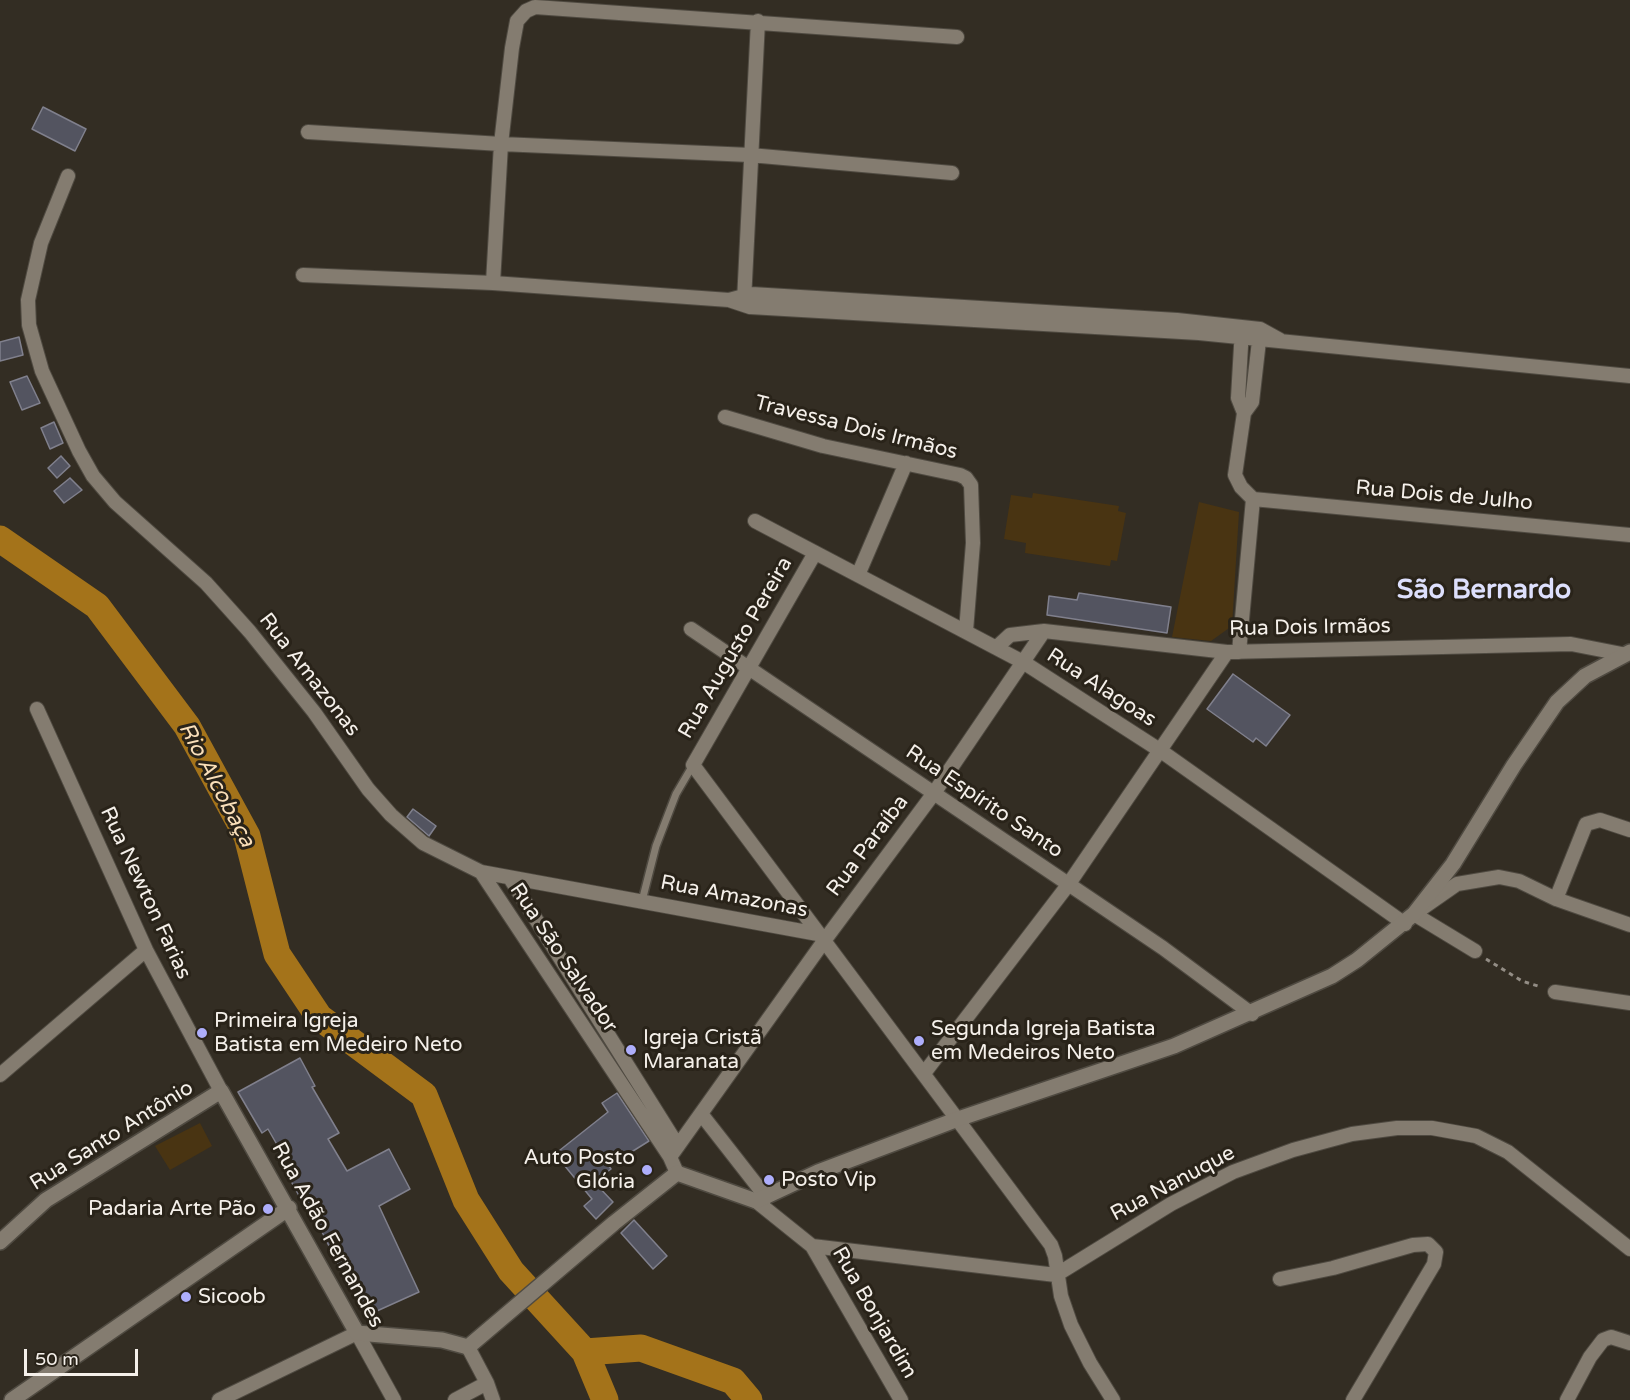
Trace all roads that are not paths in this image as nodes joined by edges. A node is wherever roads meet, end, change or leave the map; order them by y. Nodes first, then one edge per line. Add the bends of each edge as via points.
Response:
1 (759, 21) junction
2 (957, 37) dead end
3 (308, 132) dead end
4 (501, 144) junction
5 (750, 155) junction
6 (952, 173) dead end
7 (68, 176) dead end
8 (303, 275) dead end
9 (493, 283) junction
10 (744, 300) junction
11 (1242, 332) junction
12 (1259, 335) junction
13 (1630, 376) edge
14 (1244, 413) junction
15 (725, 417) dead end
16 (906, 463) junction
17 (1253, 499) junction
18 (754, 520) dead end
19 (1630, 535) edge
20 (815, 553) junction
21 (858, 575) junction
22 (691, 629) dead end
23 (966, 631) junction
24 (1044, 631) junction
25 (997, 647) junction
26 (1233, 652) junction
27 (1626, 653) edge
28 (1023, 662) junction
29 (750, 668) junction
30 (37, 709) dead end
31 (1161, 751) junction
32 (693, 765) junction
33 (934, 793) junction
34 (1630, 830) edge
35 (481, 872) junction
36 (510, 878) junction
37 (1068, 885) junction
38 (1556, 899) junction
39 (642, 901) junction
40 (1409, 919) junction
41 (1630, 925) edge
42 (821, 937) junction
43 (146, 950) junction
44 (1475, 951) road end
45 (1555, 992) road end
46 (1630, 1003) edge
47 (1252, 1014) junction
48 (924, 1072) junction
49 (0, 1075) edge
50 (221, 1091) junction
51 (702, 1115) junction
52 (958, 1119) junction
53 (674, 1152) junction
54 (677, 1173) junction
55 (761, 1199) junction
56 (289, 1208) junction
57 (0, 1242) edge
58 (812, 1246) junction
59 (1630, 1249) edge
60 (1056, 1275) junction
61 (1280, 1279) dead end
62 (357, 1333) junction
63 (1630, 1343) edge
64 (468, 1347) junction
65 (488, 1383) junction
66 (12, 1400) edge
67 (219, 1400) edge
68 (394, 1400) edge
69 (455, 1400) edge
70 (493, 1400) edge
71 (901, 1400) edge
72 (1113, 1400) edge
73 (1353, 1400) edge
74 (1567, 1400) edge

1 - 2 street
1 - 4 street via 535,7 526,11 517,21
1 - 5 street
3 - 4 street
4 - 5 street
4 - 9 street
5 - 6 street
5 - 10 street
7 - 35 street, Rua Amazonas via 40,243 28,300 29,325 42,371 93,476 123,510 206,583 243,624 391,815 423,843
8 - 9 street
9 - 10 street
10 - 11 street
11 - 12 street
11 - 14 street via 1238,401
12 - 13 street via 1284,342
12 - 14 street via 1252,402
14 - 17 street via 1235,475
15 - 16 street, Travessa Dois Irmãos via 823,446
16 - 21 street
16 - 23 street, Travessa Dois Irmãos via 960,474 971,485 972,569
17 - 19 street, Rua Dois de Julho
17 - 26 street
18 - 20 street, Rua Alagoas
20 - 21 street, Rua Alagoas
20 - 29 street, Rua Augusto Pereira
21 - 23 street, Rua Alagoas
22 - 29 street, Rua Espírito Santo
23 - 25 street, Rua Alagoas
24 - 25 street, Rua Dois Irmãos via 1010,635
24 - 26 street, Rua Dois Irmãos
24 - 28 street, Rua Paraíba
25 - 28 street, Rua Alagoas
26 - 27 street, Rua Dois Irmãos via 1571,644
26 - 31 street
27 - 40 street via 1585,676 1557,702 1453,864
28 - 31 street, Rua Alagoas
28 - 33 street, Rua Paraíba
29 - 32 street, Rua Augusto Pereira
29 - 33 street, Rua Espírito Santo
30 - 43 street, Rua Newton Farias
31 - 37 street
31 - 40 street, Rua Alagoas
32 - 39 lane via 676,794 656,846
32 - 42 street
33 - 37 street, Rua Espírito Santo
33 - 42 street, Rua Paraíba
34 - 38 street via 1592,820 1586,824
35 - 36 street, Rua Amazonas
35 - 53 street, Rua São Salvador
36 - 39 street, Rua Amazonas
36 - 53 street, Rua São Salvador
37 - 47 street, Rua Espírito Santo
37 - 48 street
38 - 40 street via 1519,881 1482,878 1457,884
38 - 41 street
39 - 42 street, Rua Amazonas
40 - 44 street, Rua Alagoas
40 - 47 street via 1332,976
42 - 48 street
42 - 51 street, Rua Paraíba
43 - 49 street
43 - 50 street, Rua Newton Farias
45 - 46 street
47 - 52 street via 1174,1046
48 - 52 street
50 - 56 street, Rua Adão Fernandes
50 - 57 street, Rua Santo Antônio via 46,1200
51 - 53 street, Rua Paraíba
51 - 55 street
52 - 55 street via 818,1172
52 - 60 street via 1051,1245
53 - 54 street
54 - 55 street
54 - 64 street
55 - 58 street
56 - 62 street, Rua Adão Fernandes
56 - 66 street
58 - 60 street
58 - 71 street, Rua Bonjardim
59 - 60 street, Rua Nanuque via 1508,1152 1488,1141 1463,1132 1397,1128 1352,1134 1233,1172 1171,1204
60 - 72 street via 1071,1325
61 - 73 street via 1345,1266 1413,1245 1428,1244 1436,1252 1434,1264
62 - 64 street via 442,1340
62 - 67 street
62 - 68 street, Rua Adão Fernandes
63 - 74 street via 1611,1337 1603,1340
64 - 65 street
65 - 69 street
65 - 70 street

